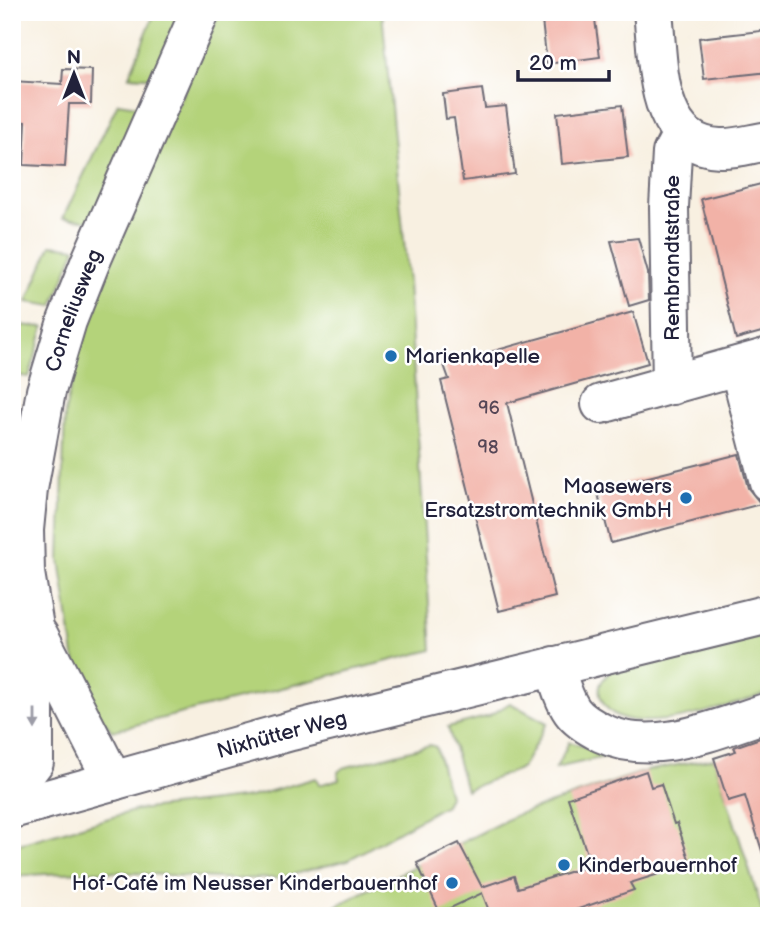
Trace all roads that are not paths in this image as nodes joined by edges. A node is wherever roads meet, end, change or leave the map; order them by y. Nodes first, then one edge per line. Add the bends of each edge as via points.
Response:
1 (200, 12) edge
2 (653, 12) edge
3 (682, 134) junction
4 (769, 141) edge
5 (754, 361) edge
6 (672, 385) junction
7 (601, 404) dead end
8 (769, 482) edge
9 (769, 614) edge
10 (34, 627) junction
11 (554, 666) junction
12 (769, 712) edge
13 (113, 781) junction
14 (12, 791) edge
15 (12, 810) edge

1 - 10 street, Corneliusweg via 66,321 46,391 24,530
2 - 3 street via 665,106 670,121
3 - 4 street via 721,148
3 - 6 street, Rembrandtstraße via 672,153 669,207
5 - 6 street
5 - 8 street
6 - 7 street
9 - 11 street, Nixhütter Weg
10 - 13 street, Corneliusweg
10 -> 14 street, Corneliusweg via 34,762
11 - 12 street via 573,712 590,728 619,741 645,744 681,739
11 - 13 street, Nixhütter Weg
13 - 15 street, Nixhütter Weg

